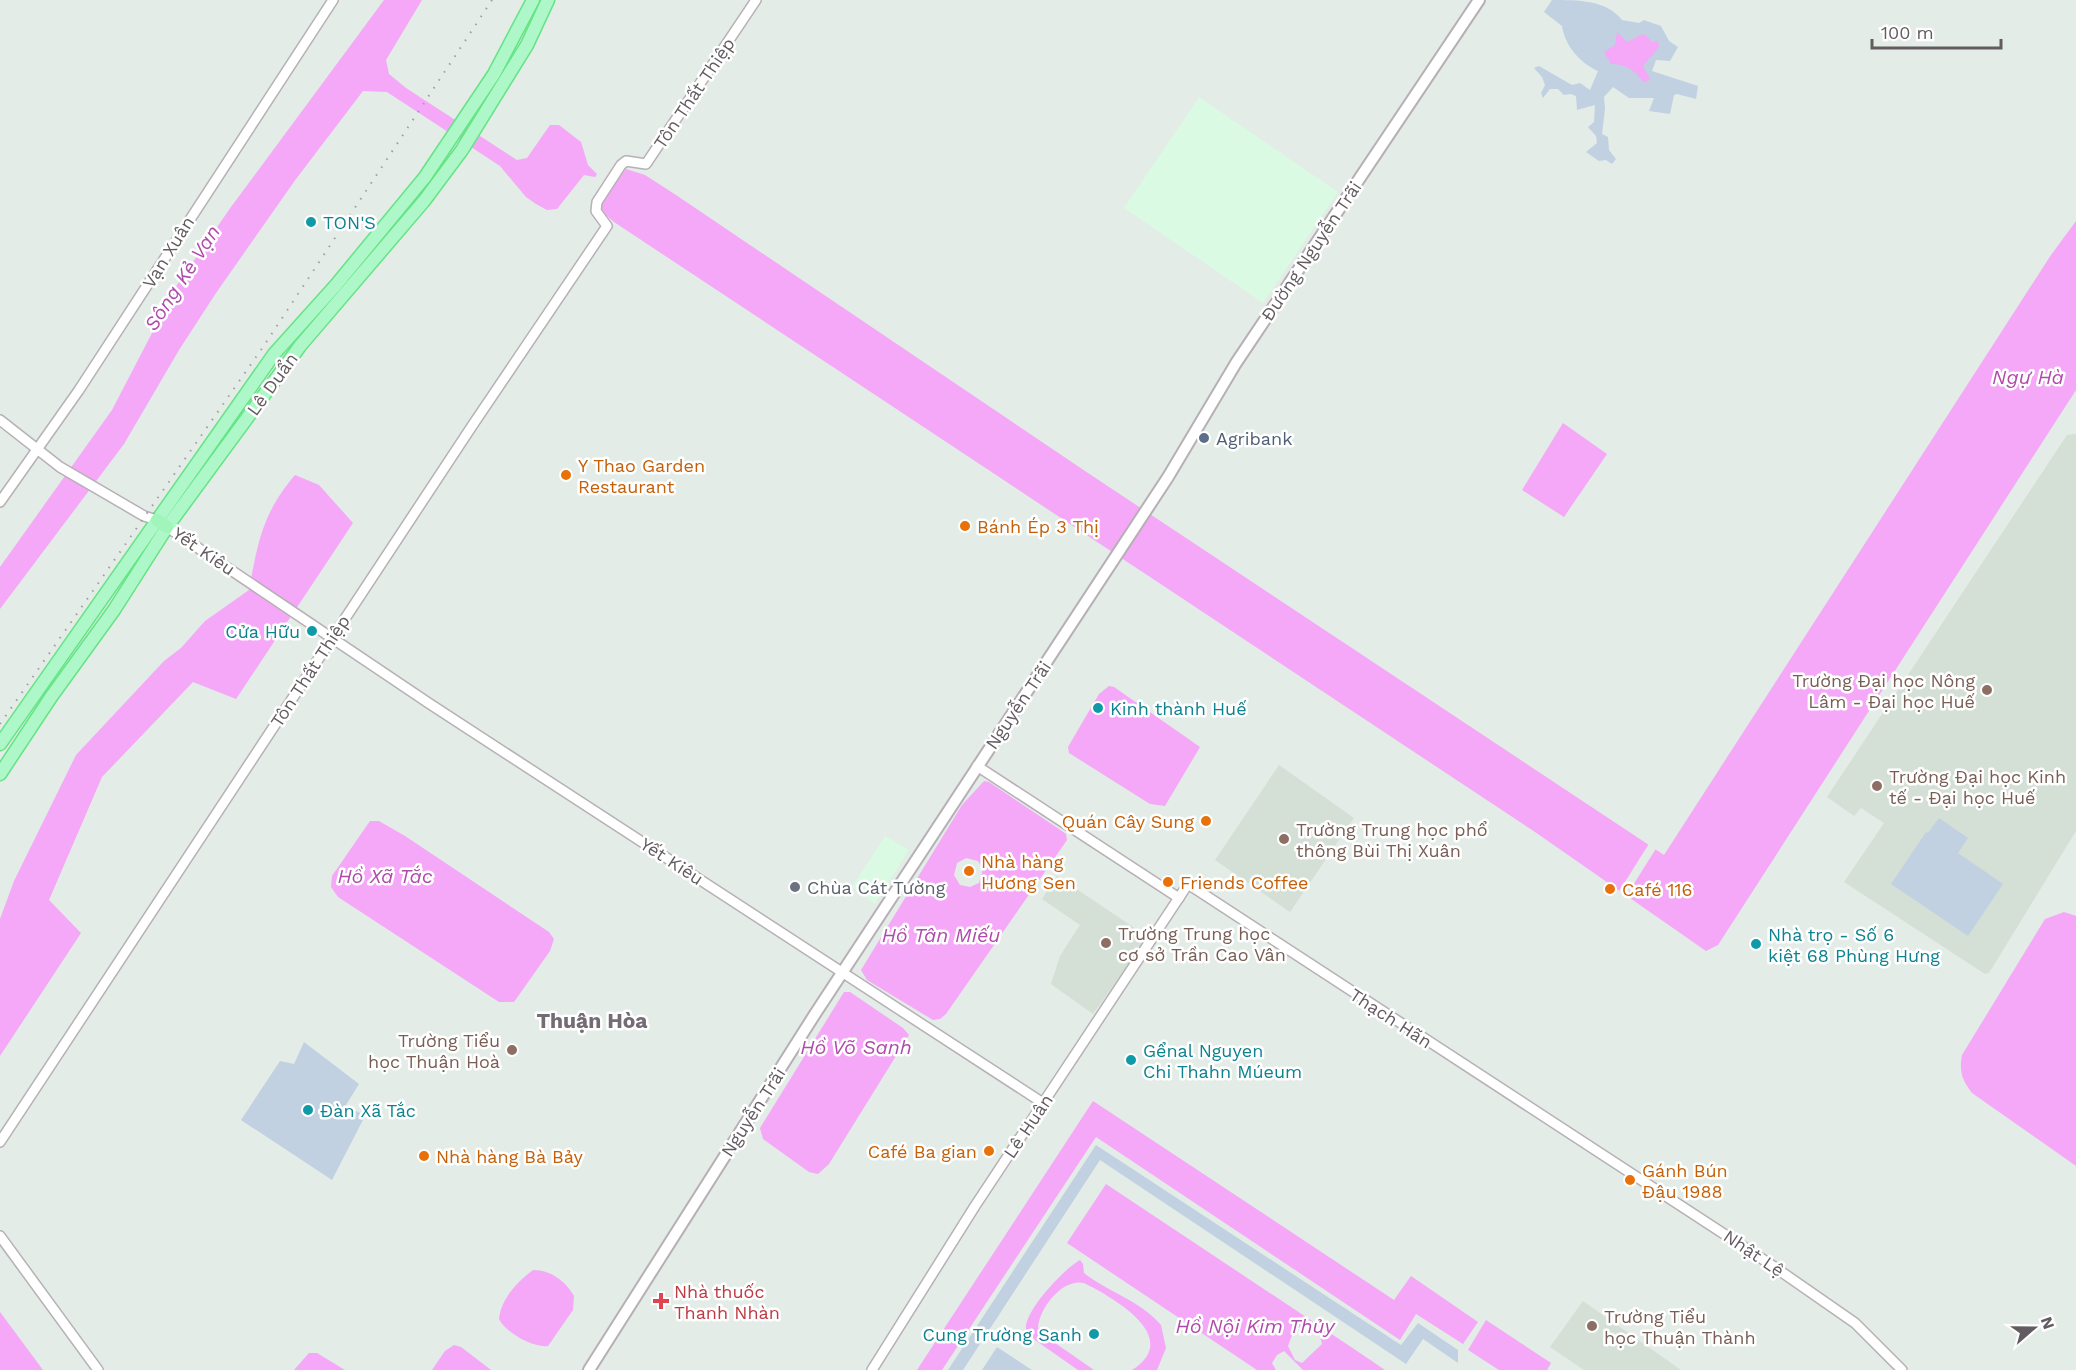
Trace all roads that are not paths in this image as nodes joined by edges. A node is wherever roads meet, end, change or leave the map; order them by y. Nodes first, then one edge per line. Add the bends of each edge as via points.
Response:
1 (333, 0) edge
2 (533, 0) edge
3 (548, 0) edge
4 (756, 0) edge
5 (1479, 0) edge
6 (288, 337) junction
7 (300, 346) junction
8 (0, 420) edge
9 (37, 449) junction
10 (0, 502) edge
11 (162, 523) junction
12 (1116, 555) joint
13 (332, 639) junction
14 (0, 744) edge
15 (977, 766) junction
16 (0, 774) edge
17 (1188, 885) joint
18 (1179, 898) junction
19 (843, 973) junction
20 (1043, 1103) junction
21 (0, 1142) edge
22 (1596, 1149) joint
23 (0, 1236) edge
24 (98, 1370) edge
25 (590, 1370) edge
26 (872, 1370) edge
27 (1902, 1370) edge

1 - 9 street, Vạn Xuân
2 - 6 main road, Lê Duẩn via 494,74 425,177
3 - 7 main road, Lê Duẩn via 527,45 462,150 424,201
4 - 13 street, Tôn Thất Thiệp via 646,164 626,161 621,165 597,202 596,211 607,226
5 - 12 main road, Đường Nguyễn Trãi via 1236,363
6 - 7 main road
6 - 11 main road, Lê Duẩn
7 - 11 main road, Lê Duẩn
8 - 9 street, Yết Kiêu
9 - 10 street, Vạn Xuân
9 - 11 street, Yết Kiêu via 101,493
11 - 13 street, Yết Kiêu
11 - 14 main road, Lê Duẩn
11 - 16 main road, Lê Duẩn via 114,610
12 - 15 main road, Nguyễn Trãi
13 - 19 street, Yết Kiêu
13 - 21 street, Tôn Thất Thiệp
15 - 18 street
15 - 19 main road, Nguyễn Trãi
17 - 18 street, Lê Huân
17 - 22 street, Thạch Hãn
18 - 20 street, Lê Huân
19 - 20 street, Yết Kiêu
19 - 25 main road, Nguyễn Trãi
20 - 26 street, Lê Huân
22 - 27 street, Nhật Lệ via 1855,1323
23 - 24 street

